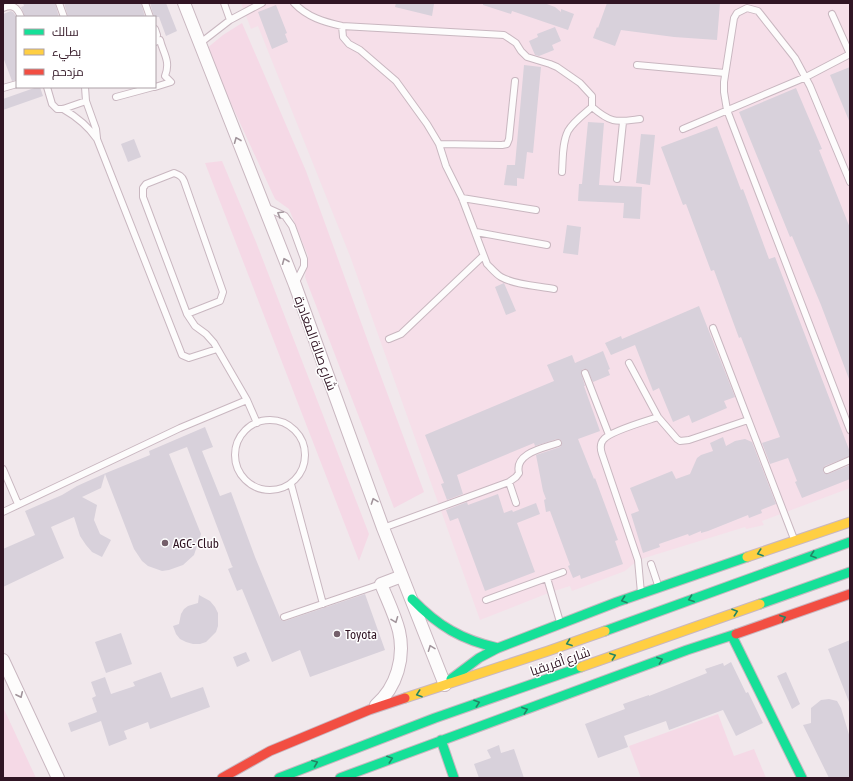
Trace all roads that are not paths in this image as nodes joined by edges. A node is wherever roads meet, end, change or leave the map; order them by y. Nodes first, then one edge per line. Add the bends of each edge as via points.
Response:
1 (59, 3) edge
2 (145, 3) edge
3 (184, 3) edge
4 (224, 3) edge
5 (262, 3) edge
6 (294, 3) edge
7 (745, 6) edge
8 (3, 8) edge
9 (832, 14) dead end
10 (20, 16) edge
11 (64, 16) edge
12 (150, 16) edge
13 (230, 20) junction
14 (342, 26) junction
15 (156, 42) edge
16 (199, 44) junction
17 (850, 54) edge
18 (638, 65) dead end
19 (725, 73) junction
20 (806, 77) junction
21 (515, 81) dead end
22 (16, 84) edge
23 (156, 86) edge
24 (3, 88) edge
25 (47, 88) edge
26 (84, 88) edge
27 (150, 88) edge
28 (116, 97) dead end
29 (86, 101) junction
30 (592, 107) junction
31 (63, 109) junction
32 (727, 110) junction
33 (640, 119) dead end
34 (623, 122) junction
35 (683, 129) dead end
36 (97, 139) junction
37 (439, 144) junction
38 (562, 172) dead end
39 (617, 179) dead end
40 (850, 182) edge
41 (462, 198) junction
42 (263, 206) junction
43 (536, 210) dead end
44 (476, 232) junction
45 (546, 245) dead end
46 (483, 256) junction
47 (295, 285) junction
48 (554, 289) dead end
49 (187, 314) junction
50 (713, 328) dead end
51 (389, 339) dead end
52 (217, 349) junction
53 (629, 363) dead end
54 (585, 374) dead end
55 (247, 400) junction
56 (658, 417) junction
57 (748, 420) junction
58 (257, 423) junction
59 (850, 430) edge
60 (609, 435) junction
61 (558, 443) dead end
62 (850, 460) edge
63 (3, 469) edge
64 (827, 470) dead end
65 (509, 482) junction
66 (291, 484) junction
67 (516, 503) dead end
68 (18, 504) junction
69 (3, 512) edge
70 (850, 522) edge
71 (383, 528) junction
72 (795, 541) junction
73 (850, 542) edge
74 (651, 564) dead end
75 (563, 572) dead end
76 (850, 572) edge
77 (402, 576) junction
78 (548, 578) junction
79 (381, 584) junction
80 (659, 588) junction
81 (641, 594) junction
82 (850, 594) edge
83 (412, 599) junction
84 (486, 600) dead end
85 (323, 604) junction
86 (284, 617) dead end
87 (561, 623) junction
88 (732, 636) junction
89 (498, 648) junction
90 (3, 660) edge
91 (446, 688) junction
92 (369, 710) junction
93 (441, 740) junction
94 (58, 778) edge
95 (222, 778) edge
96 (280, 778) edge
97 (340, 778) edge
98 (454, 778) edge
99 (802, 778) edge

1 - 11 lane
2 - 12 lane
3 - 16 street, شارع صالة المغادرة
4 - 13 lane
5 - 13 lane
6 - 14 lane via 318,20
7 - 19 lane via 734,18
7 - 20 lane via 762,16 795,58
8 - 10 lane via 14,6
9 - 17 lane
13 - 16 lane
14 - 30 lane via 504,35 516,43 527,57 550,64 580,83 592,96
14 - 37 lane via 343,37 349,44 360,50 396,81
15 - 23 lane via 160,40 166,56 165,76 171,82
42 -> 16 street, شارع صالة المغادرة
17 - 20 lane
18 - 19 lane
19 - 32 lane via 724,92
20 - 32 lane
20 - 40 lane
21 - 37 lane via 507,144
22 - 24 lane
25 - 31 lane via 54,107
26 - 29 lane
27 - 28 lane
29 - 31 lane
29 - 36 lane
30 - 34 lane via 616,122
30 - 38 lane via 568,132
31 - 36 lane via 85,124
32 - 35 lane
32 - 59 lane
33 - 34 lane
34 - 39 lane
36 - 52 lane via 182,355 193,358
37 - 41 lane via 446,166
41 - 43 lane
41 - 44 lane
47 -> 42 street, شارع صالة المغادرة
47 -> 42 lane via 304,266 304,259 292,226 285,216
44 - 45 lane
44 - 46 lane
46 - 48 lane via 487,264 502,278
46 - 51 lane via 401,334
71 -> 47 street, شارع صالة المغادرة
49 - 49 lane via 142,192 146,184 174,174 178,174 184,181 223,292 220,300
49 - 52 lane
50 - 57 lane
52 - 55 lane
53 - 56 lane
54 - 60 lane
55 - 58 lane
55 - 68 lane via 180,428
56 - 57 lane via 680,441
56 - 60 lane
57 - 72 lane
58 - 66 lane via 274,420 282,422 301,438 305,450 304,463 302,471
58 - 66 lane via 246,430 239,440 235,456 239,473 251,485 267,491
60 - 81 lane via 602,441 600,449 638,560
61 - 65 lane via 530,453 522,460 518,468 519,473
62 - 64 lane
63 - 68 lane
65 - 67 lane
65 - 71 lane
66 - 85 lane
68 - 69 lane
70 - 72 main road, شارع أفريقيا
71 - 77 street, شارع صالة المغادرة
72 -> 80 main road, شارع أفريقيا
73 -> 91 main road, شارع أفريقيا
74 - 80 lane
75 - 78 lane
96 -> 76 main road, شارع أفريقيا via 454,708
77 - 79 street
77 - 83 street, شارع صالة المغادرة
78 - 84 lane
78 - 87 lane
79 - 85 lane
79 -> 92 street via 399,630 401,660 390,688 381,701
80 - 81 main road, شارع أفريقيا
81 -> 87 main road, شارع أفريقيا
88 -> 82 main road
83 - 89 main road via 436,622 450,631 476,643
91 -> 83 street, شارع صالة المغادرة
85 - 86 lane
87 - 89 main road, شارع أفريقيا
93 -> 88 main road
88 - 99 main road
89 - 91 main road, شارع أفريقيا via 473,662
90 -> 94 street
91 -> 92 main road, شارع أفريقيا
92 - 95 main road, شارع أفريقيا via 270,751
97 -> 93 main road via 373,769
93 - 98 main road

